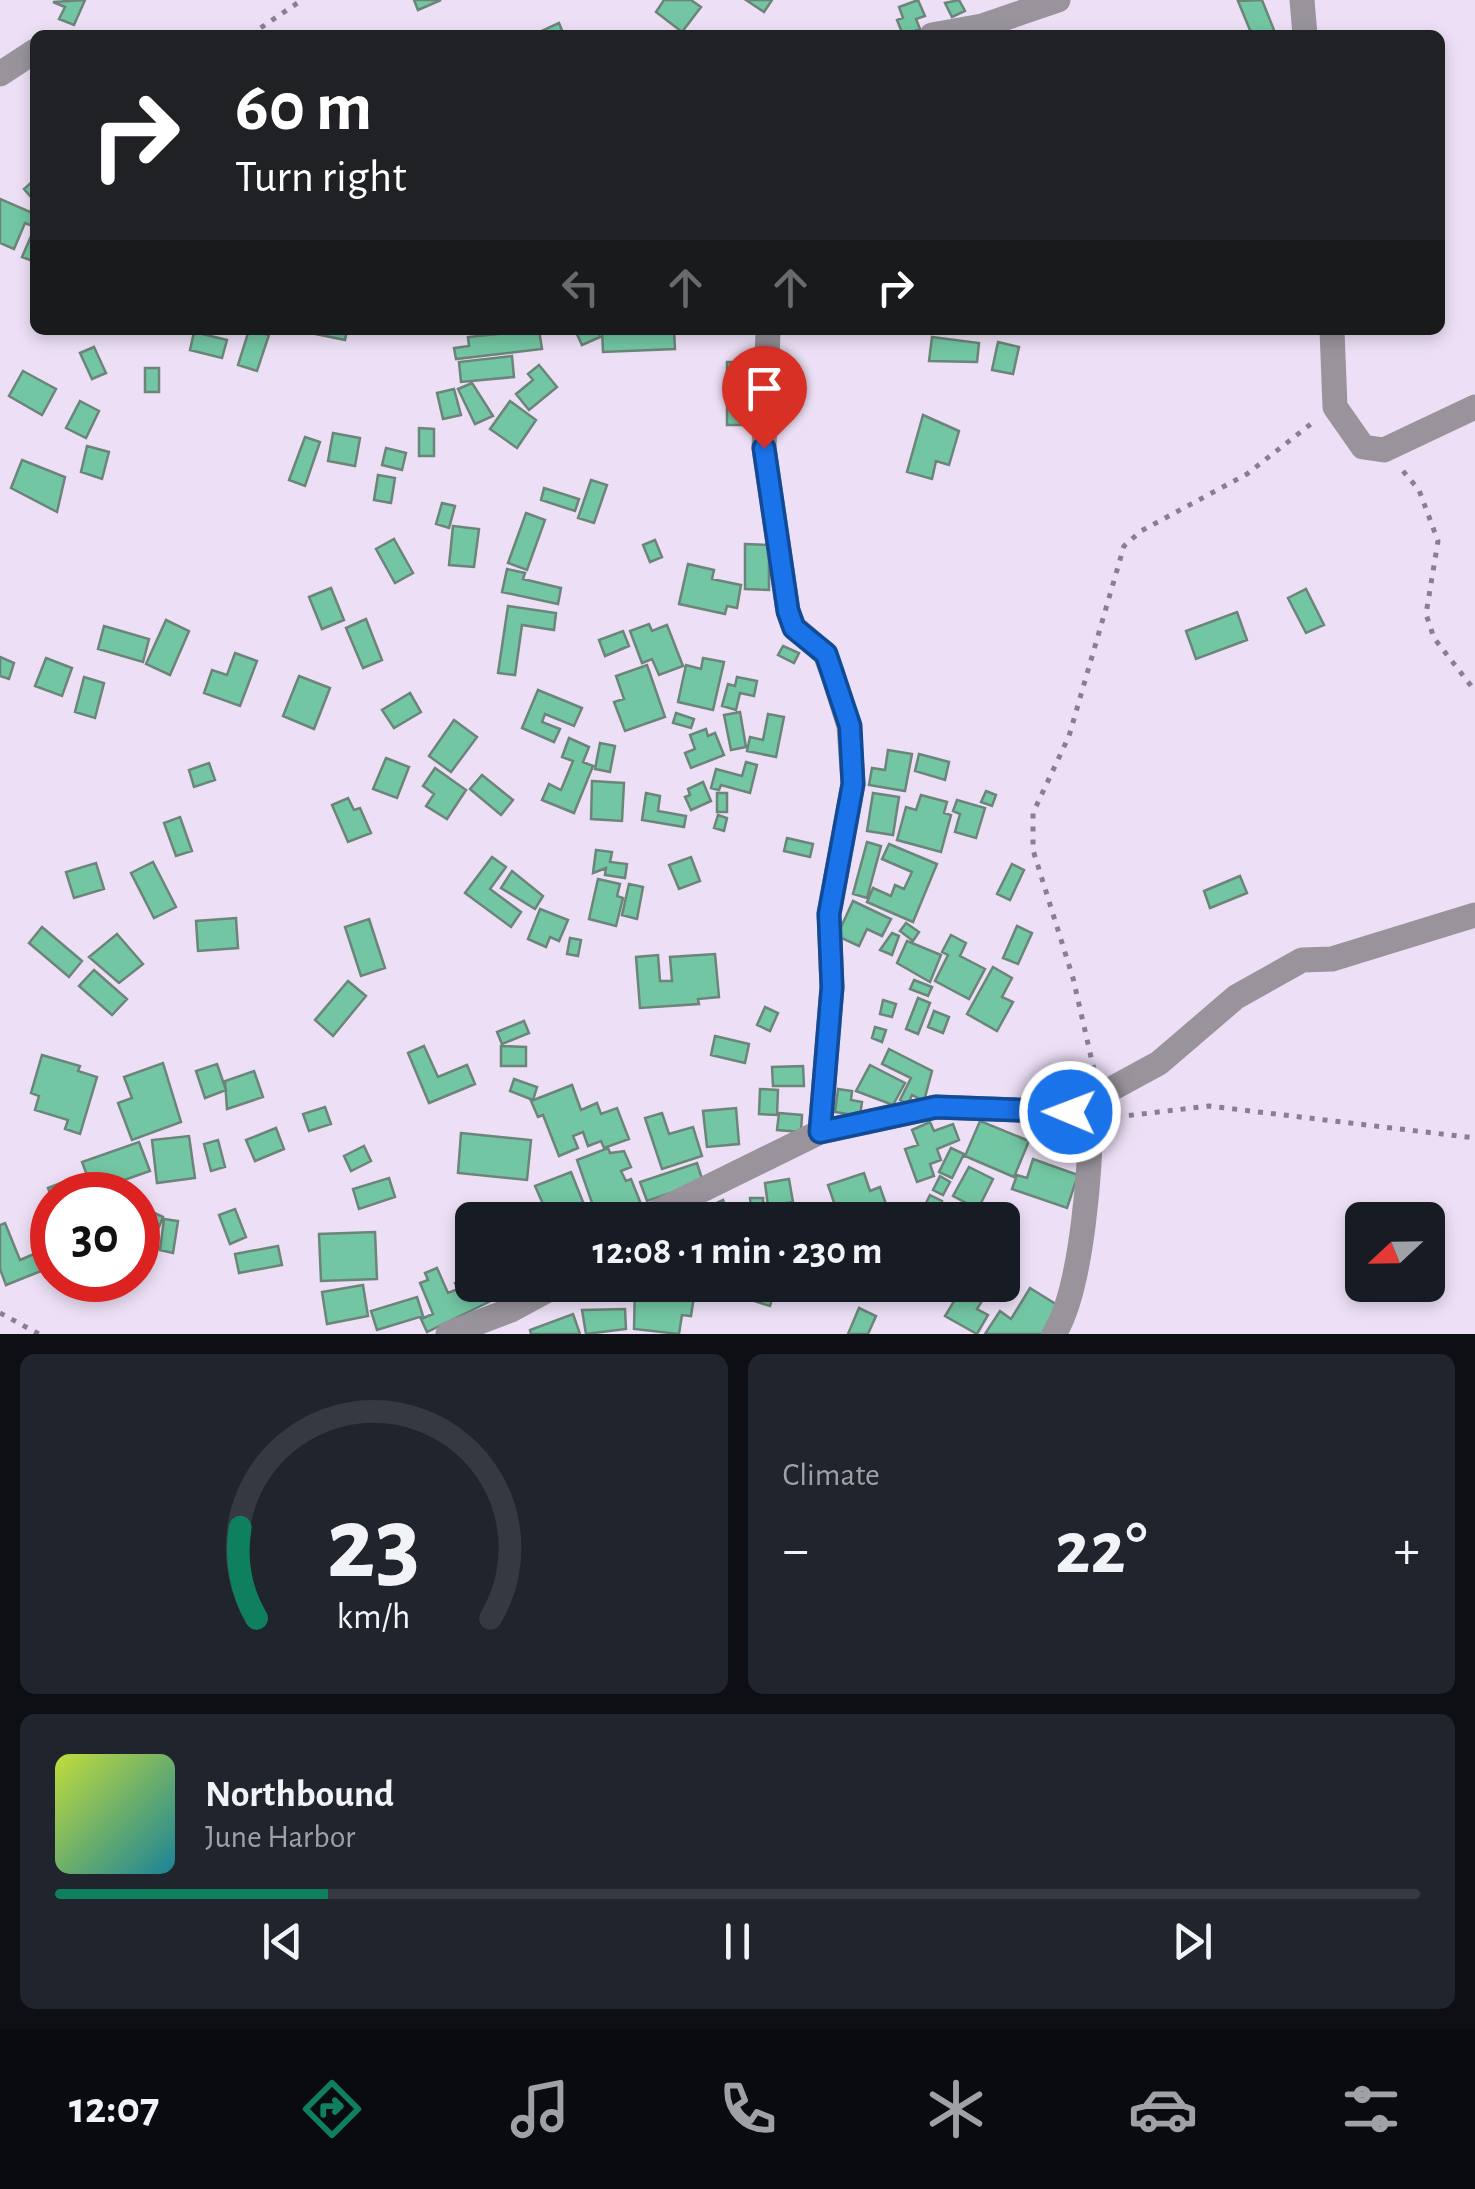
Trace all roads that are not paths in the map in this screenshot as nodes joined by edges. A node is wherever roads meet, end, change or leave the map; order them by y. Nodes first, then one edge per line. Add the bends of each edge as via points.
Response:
1 (1058, 0) edge
2 (1302, 0) edge
3 (960, 30) edge
4 (1305, 30) edge
5 (30, 54) edge
6 (0, 74) edge
7 (768, 335) edge
8 (1332, 335) edge
9 (1475, 407) edge
10 (1475, 915) edge
11 (1093, 1105) junction
12 (820, 1132) junction
13 (677, 1202) edge
14 (526, 1302) edge
15 (448, 1334) edge
16 (1054, 1334) edge

1 - 3 street
2 - 4 street
5 - 6 street
7 - 12 street via 764,448 788,611 794,628 826,654 850,726 853,784 829,914 832,987
8 - 9 street via 1334,406 1364,447 1384,450
10 - 11 street via 1332,959 1302,960 1236,997 1159,1063
11 - 12 street via 1070,1112 936,1107
11 - 16 street via 1070,1297
12 - 13 street
14 - 15 street

